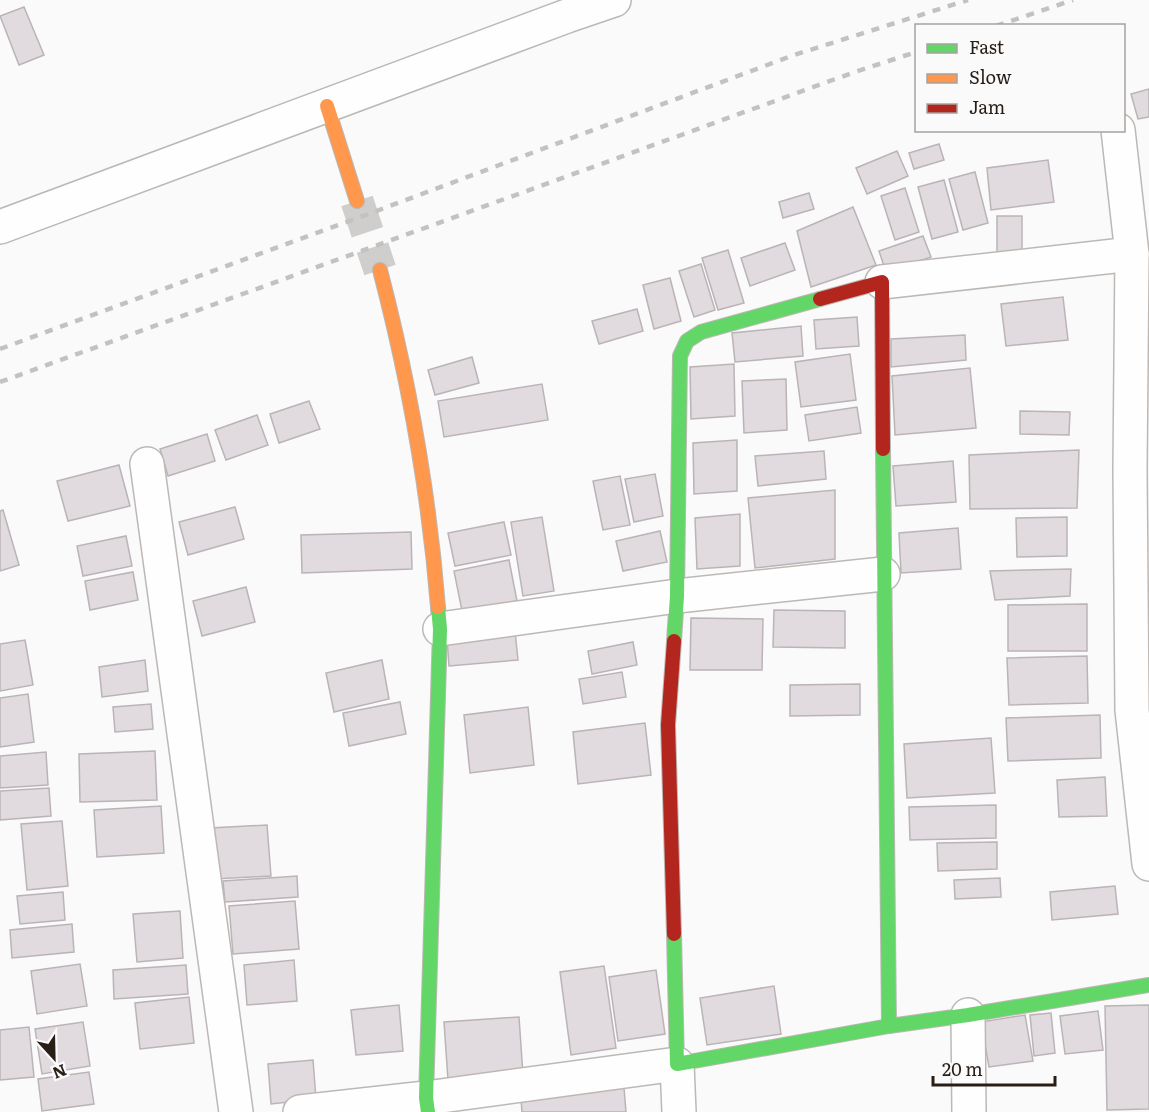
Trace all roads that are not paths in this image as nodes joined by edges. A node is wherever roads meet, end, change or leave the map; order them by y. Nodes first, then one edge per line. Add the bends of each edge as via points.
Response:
1 (614, 0) edge
2 (563, 8) edge
3 (327, 106) junction
4 (1118, 132) edge
5 (357, 201) tunnel mouth
6 (0, 227) edge
7 (1132, 254) junction
8 (380, 270) tunnel mouth
9 (882, 282) junction
10 (147, 464) dead end
11 (1139, 469) edge
12 (883, 574) junction
13 (678, 596) junction
14 (440, 629) junction
15 (1149, 864) edge
16 (1149, 985) edge
17 (968, 1015) junction
18 (890, 1026) junction
19 (677, 1064) junction
20 (427, 1105) edge
21 (236, 1112) edge
22 (300, 1112) edge
23 (679, 1112) edge
24 (969, 1112) edge

1 - 2 street
2 - 3 street
3 - 5 street
3 - 6 street
4 - 7 street
7 - 9 street
7 - 11 street
8 - 14 street via 413,410
9 - 12 street
9 - 13 street via 701,332 687,341 680,356
10 - 21 street
11 - 15 street via 1132,710
12 - 13 street
12 - 18 street
13 - 14 street
13 - 19 street via 668,725
14 - 20 street
16 - 17 street
17 - 18 street
17 - 24 street
18 - 19 street
19 - 20 street
19 - 23 street
20 - 22 street

